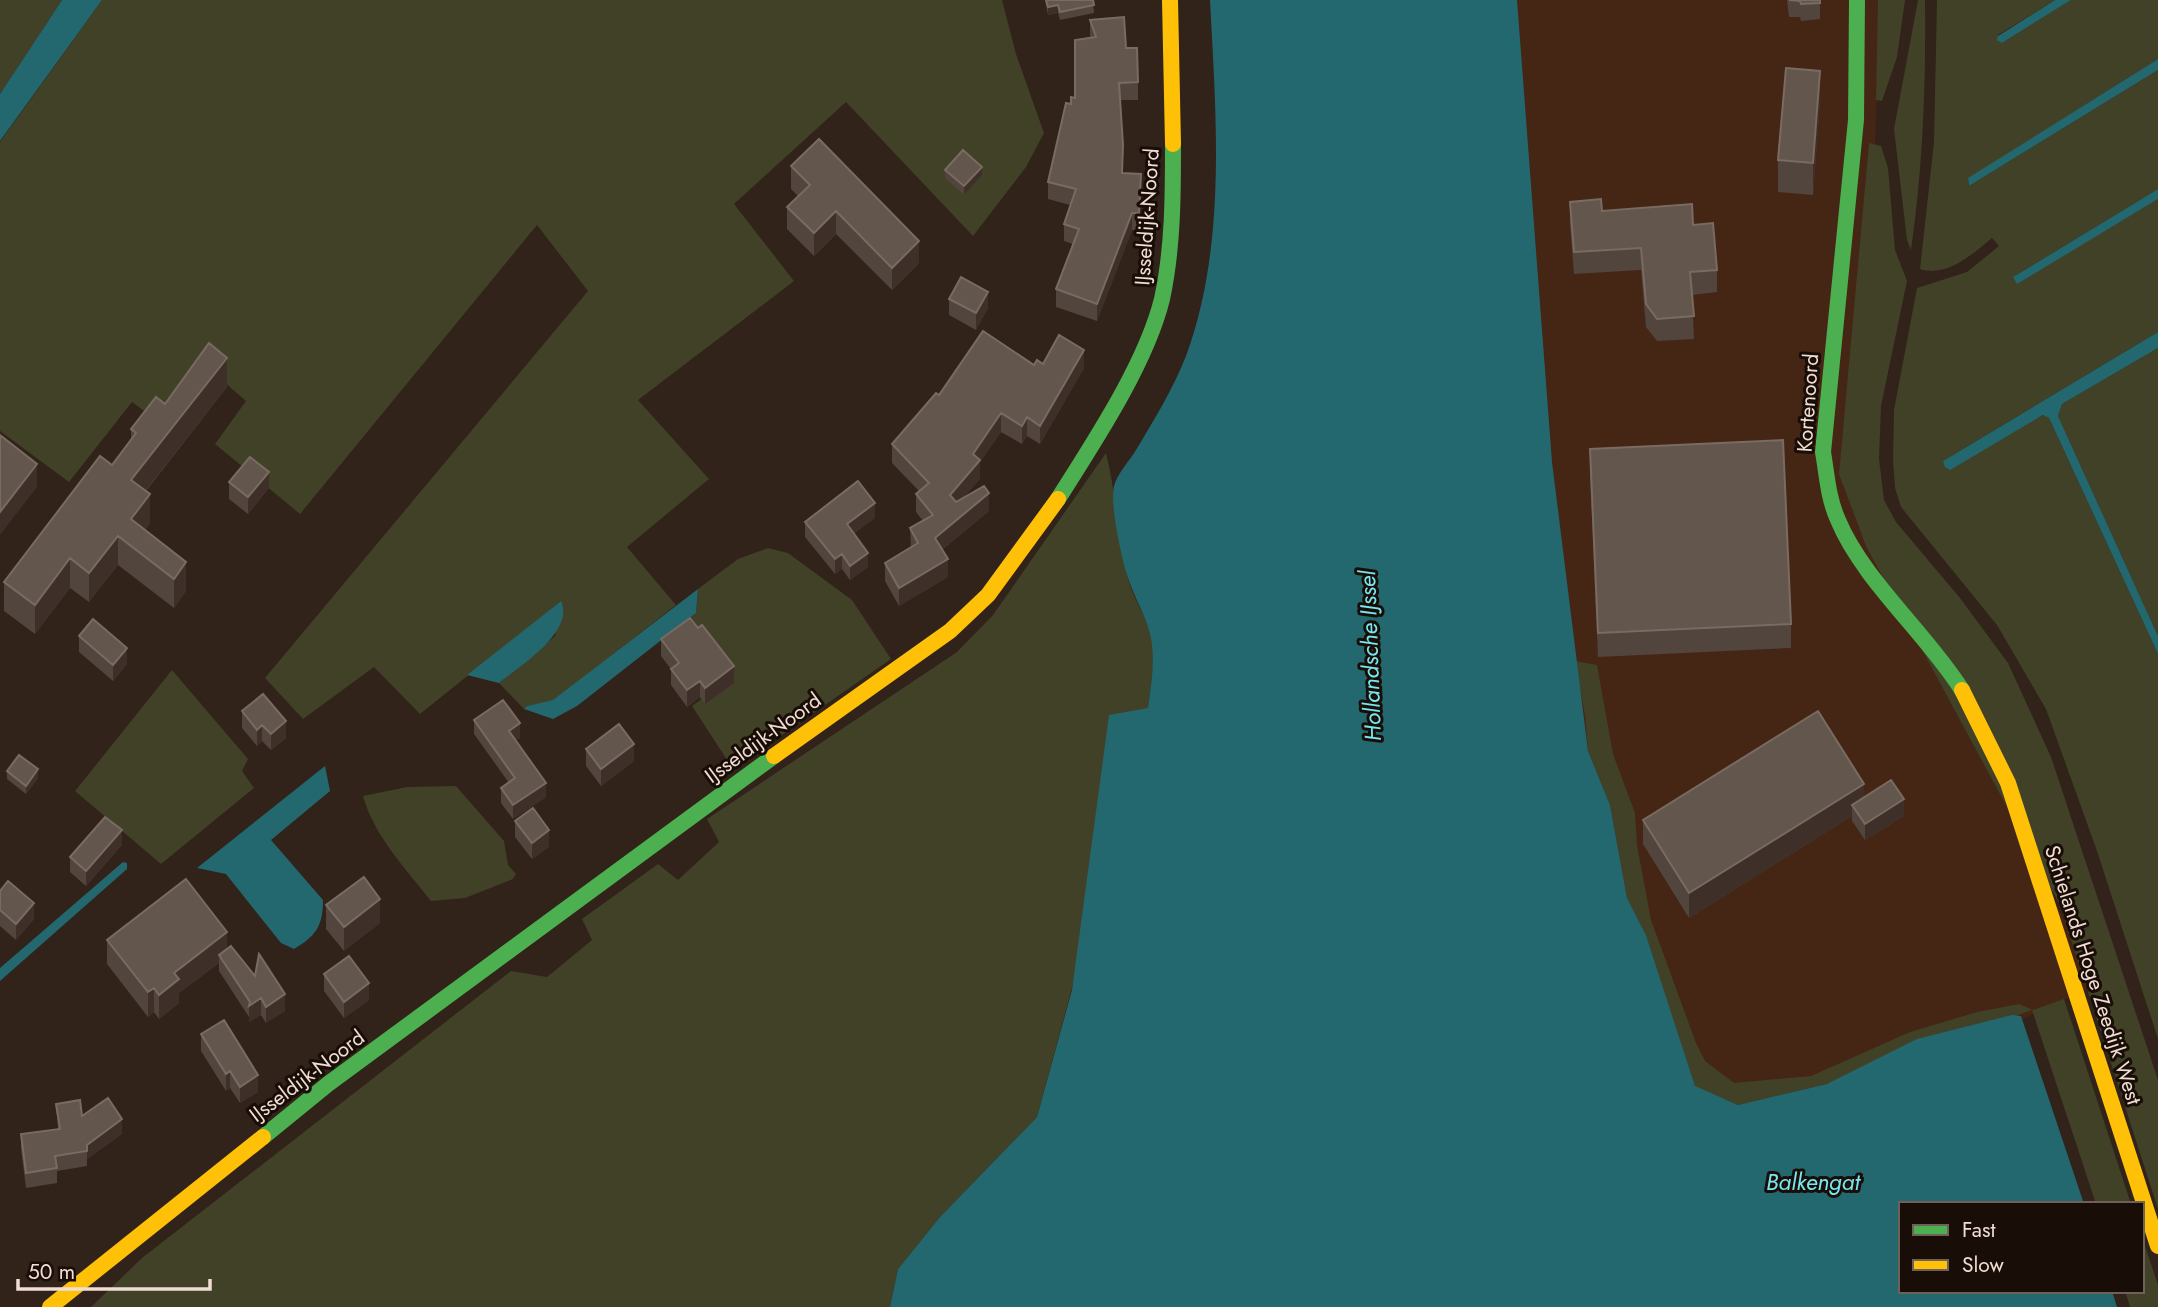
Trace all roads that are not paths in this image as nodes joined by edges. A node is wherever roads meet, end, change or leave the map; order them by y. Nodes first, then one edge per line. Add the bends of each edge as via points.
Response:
1 (1170, 0) edge
2 (1857, 0) edge
3 (2026, 837) joint
4 (2144, 1202) edge
5 (2144, 1203) edge
6 (2158, 1246) edge
7 (50, 1307) edge

1 - 7 street, IJsseldijk-Noord via 1173,193 1169,263 1161,302 1145,347 1105,423 1059,498 988,595 950,631 710,801 328,1084
2 - 3 street, Kortenoord via 1856,120 1824,452 1830,500 1859,559 1931,644 1969,699 2004,773
3 - 4 street, Schielands Hoge Zeedijk West
5 - 6 street, Schielands Hoge Zeedijk West

